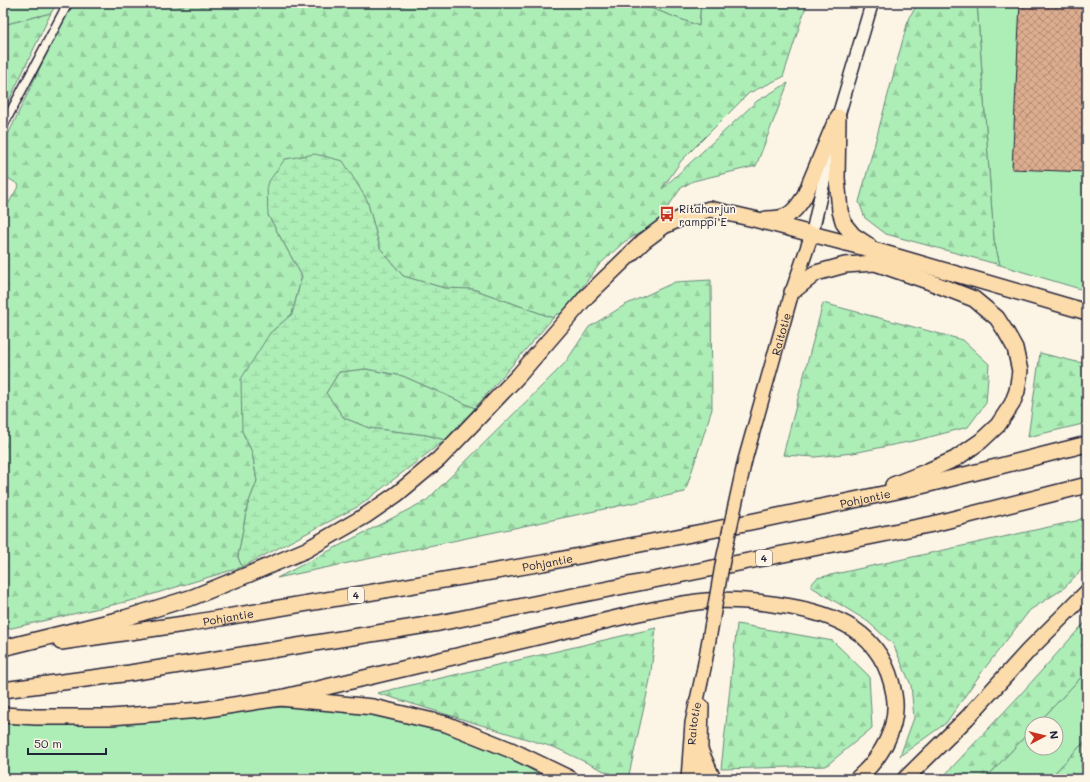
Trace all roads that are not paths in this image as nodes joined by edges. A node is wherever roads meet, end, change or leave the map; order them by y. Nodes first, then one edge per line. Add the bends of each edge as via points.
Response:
1 (68, 3) edge
2 (872, 3) edge
3 (838, 117) junction
4 (3, 126) edge
5 (754, 219) junction
6 (812, 234) junction
7 (877, 251) junction
8 (792, 292) junction
9 (1087, 312) edge
10 (1087, 444) edge
11 (1087, 485) edge
12 (852, 501) junction
13 (1087, 592) edge
14 (3, 649) edge
15 (704, 668) junction
16 (3, 690) edge
17 (280, 698) junction
18 (3, 715) edge
19 (701, 752) junction
20 (571, 779) edge
21 (688, 779) edge
22 (700, 779) edge
23 (713, 779) edge
24 (857, 779) edge
25 (905, 779) edge

1 - 4 street
2 - 3 main road, Raitotie
3 - 5 highway via 800,204 785,217
3 - 6 main road, Raitotie
3 - 7 highway via 837,178 840,211 844,224 853,235
5 - 6 highway
5 - 14 highway via 710,209 664,226 644,241 587,296 519,375 439,459 397,494 365,516 306,550 193,596 125,618
6 - 7 highway
6 - 8 main road, Raitotie
7 - 9 highway
8 - 12 highway via 816,273 845,265 875,264 974,299 997,318 1015,348 1020,371 1017,391 998,425 981,441 955,458 923,473
8 - 15 main road, Raitotie, bridge via 746,460 723,560
10 - 12 highway, Pohjantie / 4
11 - 16 highway, 4 via 933,524 439,623 130,673
12 - 14 highway, Pohjantie / 4 via 543,563 191,623
13 - 25 highway
15 - 19 main road, Raitotie
15 - 21 main road, Raitotie via 692,723
17 - 18 highway via 201,710 112,717
17 - 20 highway via 373,707 446,724
17 - 24 highway via 670,606 706,601 767,603 813,611 850,626 862,634 883,661 893,687 892,725 887,741 876,759
19 - 22 main road, Raitotie
19 - 23 highway

